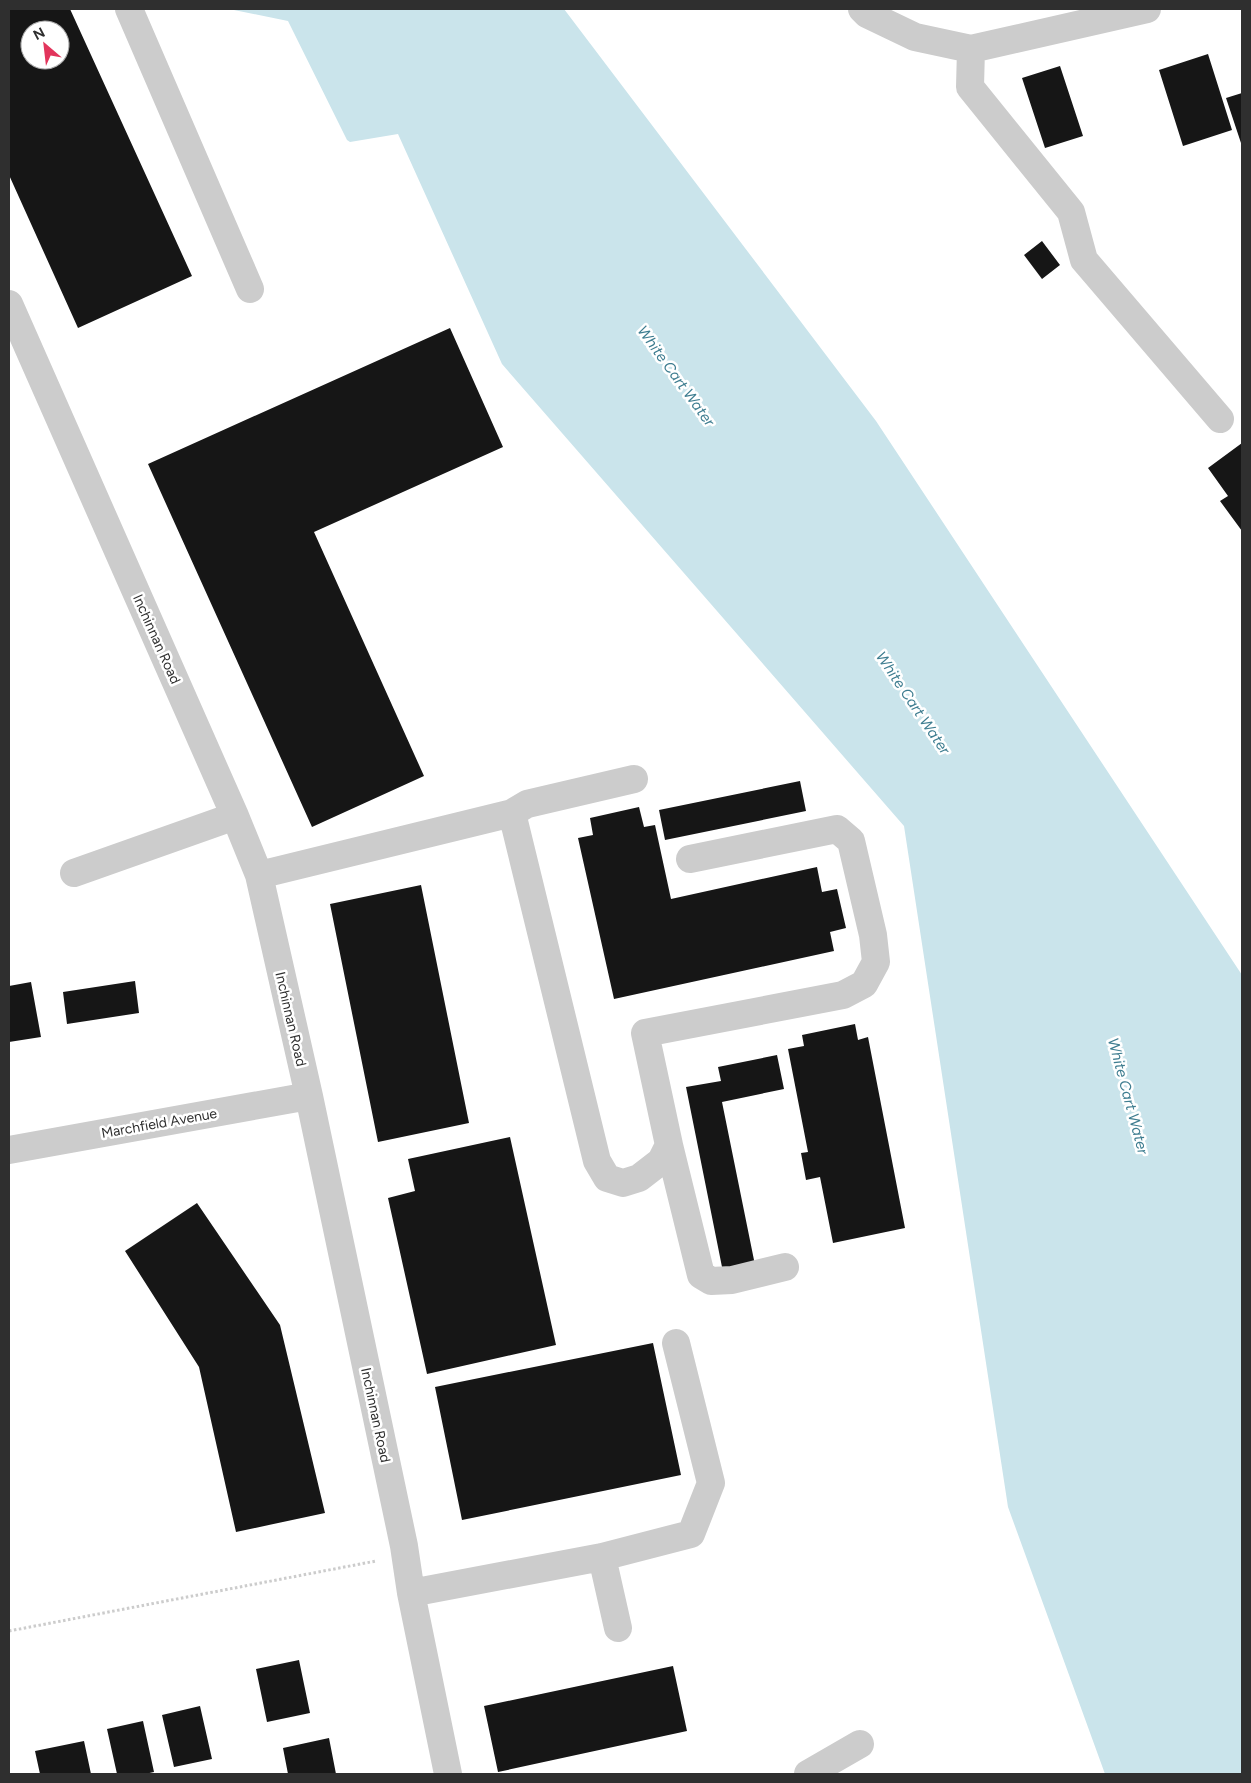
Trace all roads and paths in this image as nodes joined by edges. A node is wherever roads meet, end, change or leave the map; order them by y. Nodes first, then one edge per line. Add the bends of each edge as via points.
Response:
1 (129, 9) edge
2 (862, 9) edge
3 (1147, 9) edge
4 (971, 49) junction
5 (250, 289) dead end
6 (9, 304) edge
7 (16, 342) edge
8 (1220, 419) dead end
9 (634, 779) dead end
10 (512, 813) junction
11 (235, 816) junction
12 (690, 860) dead end
13 (74, 874) dead end
14 (259, 875) junction
15 (308, 1096) junction
16 (669, 1145) junction
17 (9, 1150) edge
18 (785, 1267) dead end
19 (676, 1343) dead end
20 (406, 1555) junction
21 (602, 1557) junction
22 (412, 1593) junction
23 (618, 1628) dead end
24 (9, 1631) edge
25 (860, 1744) dead end
26 (448, 1774) edge
27 (808, 1774) edge

1 - 5 street
2 - 4 street via 915,37
3 - 4 street
4 - 8 street via 970,87 1071,212 1084,260
6 - 7 street, Inchinnan Road
7 - 11 street, Inchinnan Road
9 - 10 street via 527,804
10 - 14 street
10 - 16 street via 597,1161 607,1178 623,1183 640,1178 661,1161
11 - 13 street
11 - 14 street, Inchinnan Road
12 - 16 street via 837,829 851,841 873,935 876,962 864,984 843,995 645,1033
14 - 15 street, Inchinnan Road
15 - 17 street, Marchfield Avenue
15 - 20 street, Inchinnan Road
16 - 18 street via 701,1275 711,1281 732,1280
19 - 21 street via 711,1483 691,1534
20 - 22 street, Inchinnan Road
20 - 24 path
21 - 22 street
21 - 23 street
22 - 26 street, Inchinnan Road
25 - 27 street

